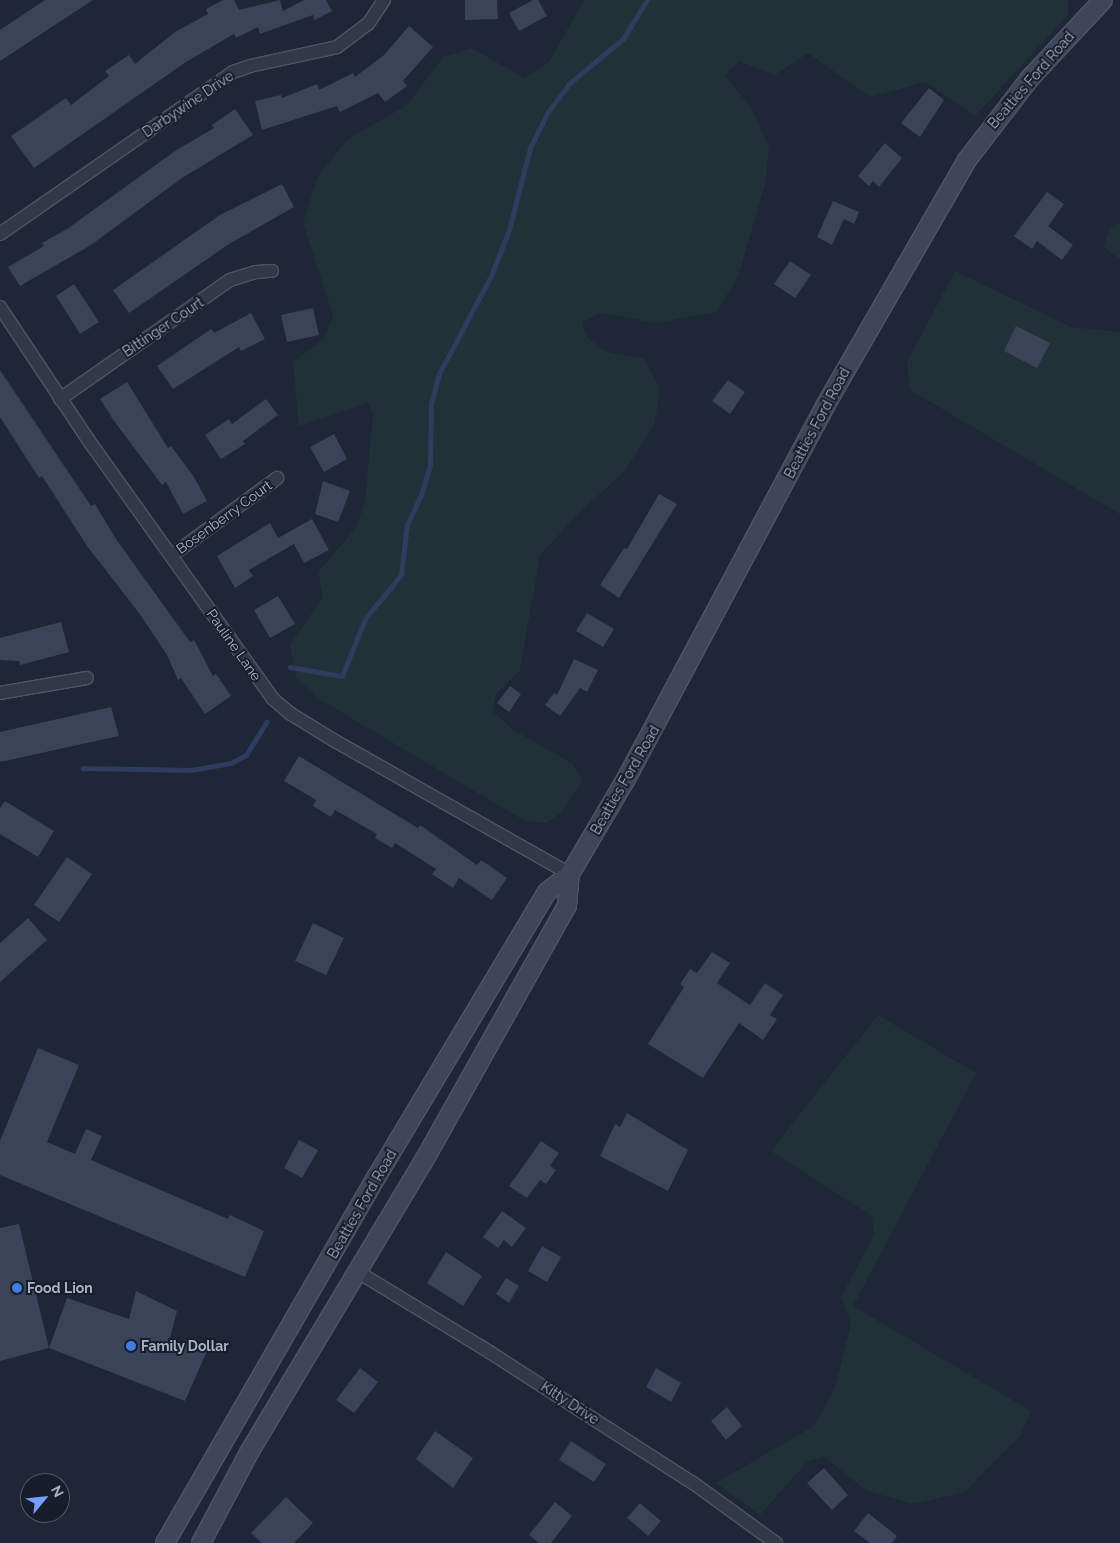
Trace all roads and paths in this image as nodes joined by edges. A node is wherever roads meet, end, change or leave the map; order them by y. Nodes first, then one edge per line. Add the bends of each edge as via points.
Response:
1 (384, 0) edge
2 (1103, 0) edge
3 (0, 234) edge
4 (272, 271) dead end
5 (0, 307) edge
6 (60, 399) junction
7 (277, 478) dead end
8 (171, 556) junction
9 (87, 678) dead end
10 (0, 693) edge
11 (570, 874) junction
12 (358, 1272) junction
13 (204, 1542) edge
14 (165, 1543) edge
15 (776, 1543) edge

1 - 3 street, Darbywine Drive via 368,24 337,47 233,72
2 - 11 main road, Beatties Ford Road via 1031,77 967,160 825,406 647,742
4 - 6 street, Bittinger Court via 230,280
5 - 6 street, Pauline Lane
6 - 8 street, Pauline Lane
7 - 8 street, Bosenberry Court
8 - 11 street, Pauline Lane via 273,699 291,714
9 - 10 street
11 - 12 main road, Beatties Ford Road via 567,906
11 - 14 main road, Beatties Ford Road via 547,892 377,1176
12 - 13 main road, Beatties Ford Road via 250,1451
12 - 15 street, Kitty Drive via 693,1483

